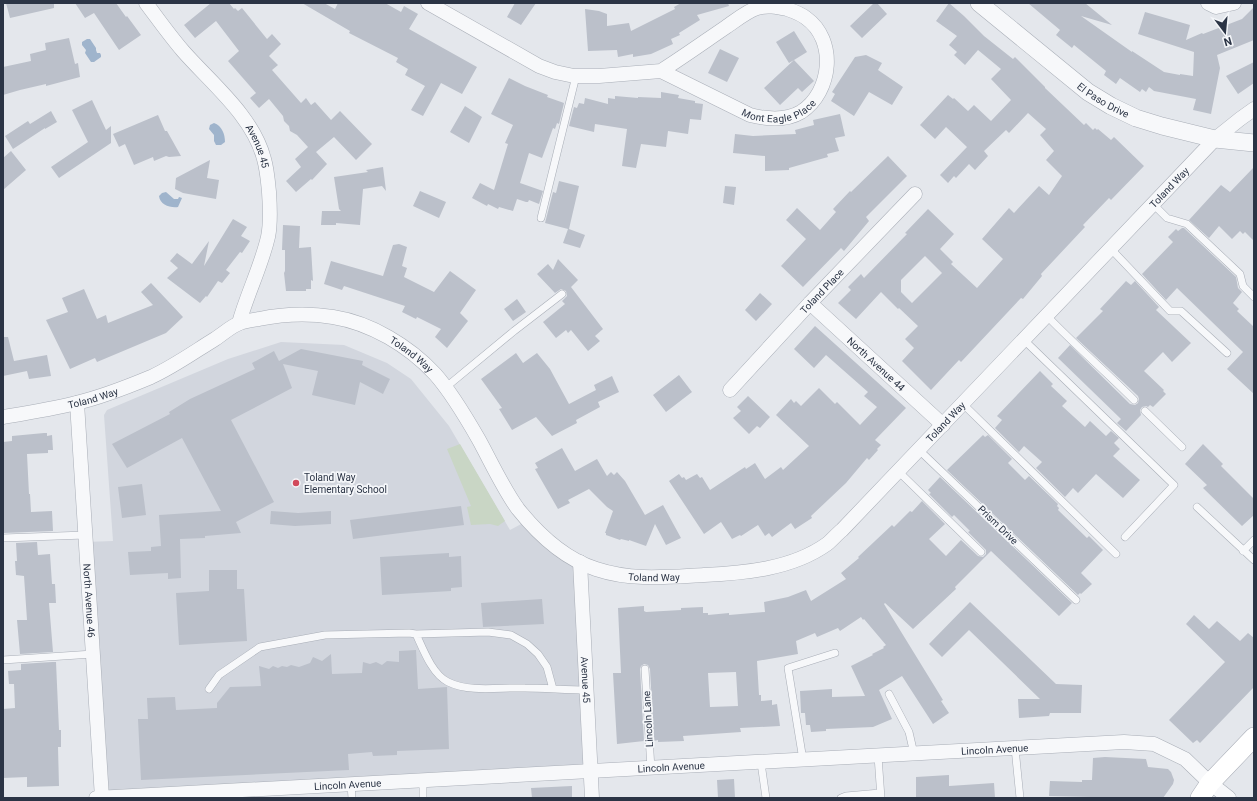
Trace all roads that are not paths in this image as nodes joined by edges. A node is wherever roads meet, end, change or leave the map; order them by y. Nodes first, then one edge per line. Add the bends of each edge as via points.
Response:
1 (146, 3) edge
2 (428, 3) edge
3 (979, 3) edge
4 (1208, 3) edge
5 (1234, 3) edge
6 (661, 71) junction
7 (576, 76) junction
8 (1254, 109) edge
9 (1215, 139) junction
10 (1254, 142) edge
11 (915, 194) dead end
12 (1153, 204) junction
13 (541, 218) dead end
14 (1111, 249) junction
15 (562, 294) dead end
16 (1254, 297) edge
17 (810, 303) junction
18 (1047, 316) junction
19 (239, 323) junction
20 (1024, 340) junction
21 (1227, 353) dead end
22 (445, 388) junction
23 (730, 390) dead end
24 (1134, 400) dead end
25 (76, 403) junction
26 (963, 404) junction
27 (1145, 411) dead end
28 (3, 417) edge
29 (943, 425) junction
30 (1182, 447) dead end
31 (919, 450) junction
32 (898, 471) junction
33 (1197, 507) dead end
34 (85, 535) junction
35 (1125, 537) dead end
36 (3, 538) edge
37 (1254, 540) edge
38 (1243, 550) junction
39 (981, 552) dead end
40 (1116, 554) dead end
41 (1254, 560) edge
42 (580, 562) junction
43 (1076, 600) dead end
44 (416, 634) junction
45 (835, 653) dead end
46 (93, 654) junction
47 (3, 660) edge
48 (645, 668) dead end
49 (209, 689) dead end
50 (553, 689) junction
51 (587, 690) junction
52 (889, 694) dead end
53 (1254, 737) edge
54 (1015, 748) junction
55 (914, 754) junction
56 (878, 756) junction
57 (803, 760) junction
58 (761, 763) junction
59 (651, 769) junction
60 (591, 772) junction
61 (423, 781) junction
62 (352, 791) edge
63 (1205, 791) edge
64 (197, 795) edge
65 (881, 795) edge
66 (96, 798) edge
67 (102, 798) edge
68 (423, 798) edge
69 (592, 798) edge
70 (766, 798) edge
71 (841, 798) edge
72 (1020, 798) edge
73 (1229, 798) edge

1 - 19 street, Avenue 45 via 183,50 233,104 248,124 264,159 270,207 268,236
2 - 7 street, Mont Eagle Place via 540,66
3 - 9 street, El Paso Drive via 1088,92 1111,106 1136,118
4 - 5 street via 1216,7
6 - 6 street, Mont Eagle Place via 750,115 775,118 800,112 810,103 819,93 825,79 827,63 825,45 818,30 806,17 775,6 757,8
6 - 7 street, Mont Eagle Place
7 - 13 lane
8 - 9 street, Toland Way
9 - 10 street, El Paso Drive
9 - 12 street, Toland Way
11 - 17 street, Toland Place
12 - 14 street, Toland Way
12 - 16 lane via 1167,218 1188,224 1240,274 1243,286
14 - 18 street, Toland Way
14 - 21 lane via 1170,311 1181,311
15 - 22 lane
17 - 23 street, Toland Place
17 - 29 street, North Avenue 44
18 - 20 street, Toland Way
18 - 24 lane
19 - 22 street, Toland Way via 280,315 304,314 334,317 361,324 389,338 416,357
19 - 25 street, Toland Way via 154,375 113,392
20 - 26 street, Toland Way
20 - 35 lane via 1174,485
22 - 42 street, Toland Way via 478,439 517,508 557,548
25 - 28 street, Toland Way
25 - 34 street, North Avenue 46
26 - 29 street, Toland Way
26 - 40 lane
27 - 30 lane
29 - 31 street, Toland Way
31 - 32 street, Toland Way
31 - 43 lane, Prism Drive
32 - 39 lane
32 - 42 street, Toland Way via 827,544 778,566 731,574 651,578 612,574
33 - 38 lane
34 - 36 lane
34 - 46 street, North Avenue 46
37 - 38 lane
38 - 41 lane
42 - 51 street, Avenue 45
44 - 49 lane via 325,635 260,647 219,675
44 - 50 lane via 429,661 447,682 476,688
44 - 50 lane via 488,632 511,635 538,654 547,667
45 - 57 lane via 788,668
46 - 47 lane
46 - 67 street, North Avenue 46
48 - 59 lane, Lincoln Lane
50 - 51 lane
51 - 60 street, Avenue 45
52 - 55 lane via 909,732
53 - 63 main road
54 - 55 street, Lincoln Avenue
54 - 63 street, Lincoln Avenue via 1124,742 1154,744 1185,759
54 - 72 lane
55 - 56 street, Lincoln Avenue
56 - 57 street, Lincoln Avenue
56 - 65 lane
57 - 58 street, Lincoln Avenue
58 - 59 street, Lincoln Avenue
58 - 70 lane
59 - 60 street, Lincoln Avenue
60 - 61 street, Lincoln Avenue
60 - 69 street, Avenue 45
61 - 62 street, Lincoln Avenue
61 - 68 lane
62 - 64 street, Lincoln Avenue
63 - 73 street, Lincoln Avenue
64 - 67 street, Lincoln Avenue
65 - 71 lane
66 - 67 street, Lincoln Avenue

